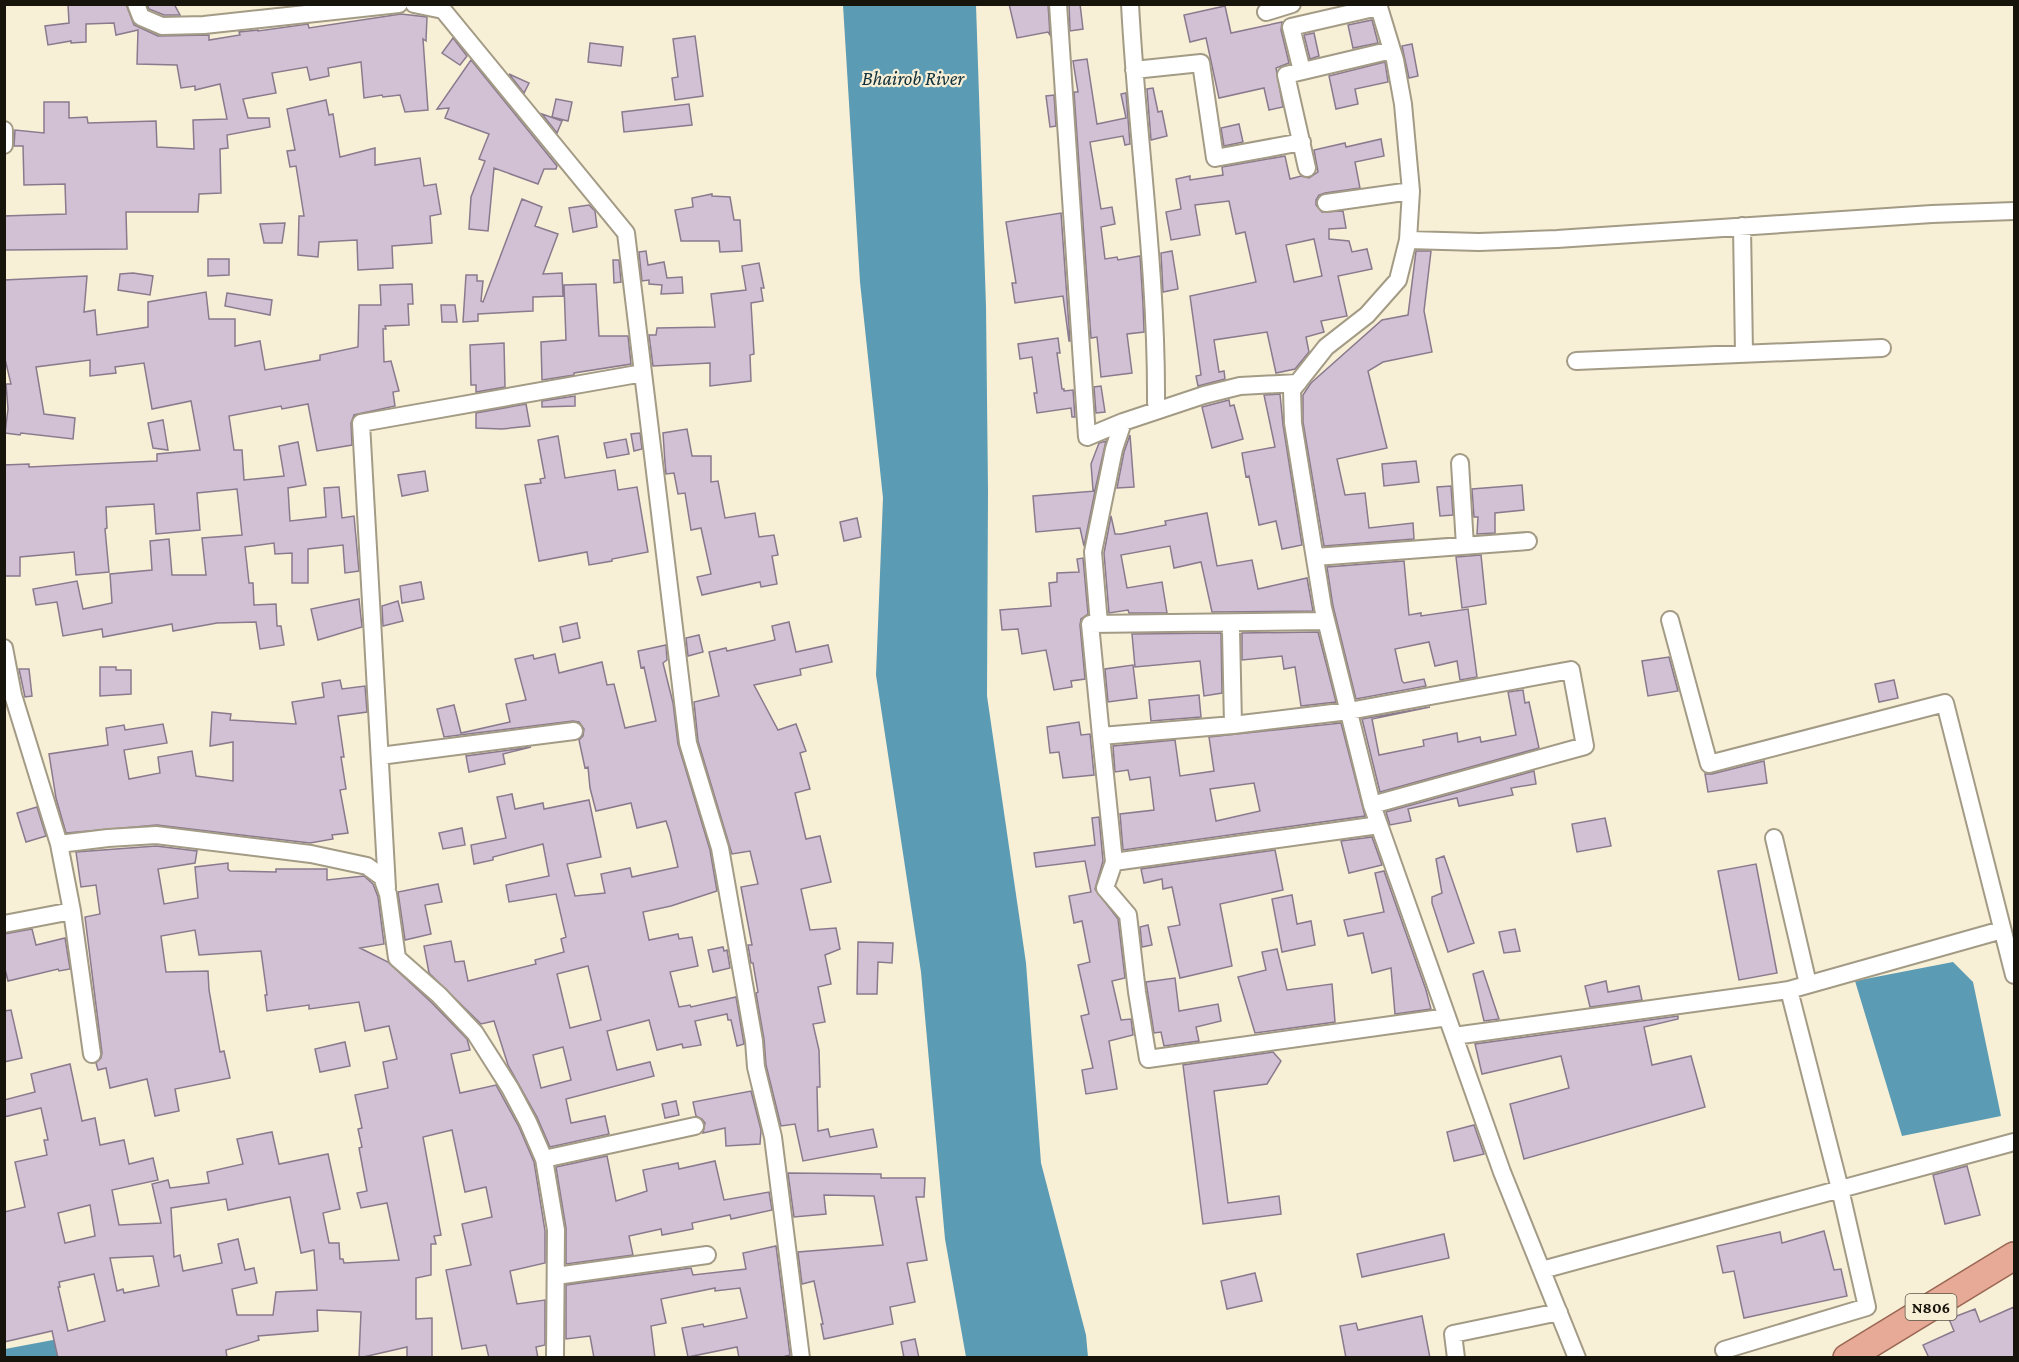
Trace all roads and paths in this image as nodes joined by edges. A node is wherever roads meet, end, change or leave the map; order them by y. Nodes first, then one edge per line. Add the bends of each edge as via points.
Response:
1 (136, 4) edge
2 (399, 4) edge
3 (414, 4) edge
4 (1058, 4) edge
5 (1130, 4) edge
6 (1292, 4) edge
7 (1378, 5) edge
8 (1266, 12) dead end
9 (1392, 50) junction
10 (1134, 70) junction
11 (1302, 71) junction
12 (4, 130) edge
13 (1302, 142) junction
14 (4, 145) edge
15 (1307, 168) dead end
16 (1411, 191) junction
17 (1326, 203) dead end
18 (2014, 211) edge
19 (1742, 226) junction
20 (1408, 240) junction
21 (1882, 348) dead end
22 (1744, 354) junction
23 (1576, 361) dead end
24 (643, 373) junction
25 (1298, 383) junction
26 (1156, 403) dead end
27 (1123, 422) junction
28 (1460, 463) dead end
29 (1528, 541) dead end
30 (1464, 546) junction
31 (1315, 557) junction
32 (1670, 620) dead end
33 (1326, 621) junction
34 (1099, 624) junction
35 (1231, 631) dead end
36 (4, 648) edge
37 (1349, 711) junction
38 (1233, 725) junction
39 (574, 731) dead end
40 (1101, 736) junction
41 (380, 756) junction
42 (1372, 805) junction
43 (1379, 825) junction
44 (1774, 838) dead end
45 (59, 844) junction
46 (1114, 862) junction
47 (388, 894) junction
48 (72, 911) junction
49 (4, 924) edge
50 (2002, 930) junction
51 (2014, 975) edge
52 (1808, 984) junction
53 (1789, 990) junction
54 (1441, 1018) dead end
55 (1454, 1036) junction
56 (92, 1054) dead end
57 (695, 1126) dead end
58 (2014, 1142) edge
59 (544, 1159) junction
60 (1840, 1189) junction
61 (707, 1255) dead end
62 (2014, 1256) edge
63 (1542, 1270) junction
64 (556, 1276) junction
65 (1559, 1312) junction
66 (1724, 1350) dead end
67 (555, 1358) edge
68 (801, 1358) edge
69 (1456, 1358) edge
70 (1577, 1358) edge
71 (1847, 1358) edge

1 - 2 street via 141,17 162,26
3 - 24 street via 443,10 626,233
4 - 27 street via 1087,438
5 - 10 street
6 - 8 street
7 - 9 street
7 - 11 street via 1291,27
9 - 11 street
9 - 16 street via 1403,104
10 - 13 street via 1201,63 1215,158
10 - 26 street via 1154,304
11 - 13 street via 1286,75
12 - 14 street
13 - 15 street
16 - 17 street
16 - 20 street
18 - 19 street
19 - 20 street via 1557,239
19 - 22 street
20 - 25 street via 1398,280 1367,315 1326,346
21 - 22 street
22 - 23 street
24 - 41 street via 361,423
24 - 68 street via 688,743 720,848 756,1067 773,1137
25 - 27 street via 1240,386
25 - 31 street via 1292,390 1293,423
27 - 34 street via 1093,552
28 - 30 street
29 - 30 street
30 - 31 street
31 - 33 street
32 - 50 street via 1709,764 1945,703
33 - 34 street
33 - 37 street
34 - 40 street via 1090,624
35 - 38 street
36 - 45 street via 13,695
37 - 38 street
37 - 42 street
37 - 42 street via 1571,670 1585,746
38 - 40 street
39 - 41 street
40 - 46 street
41 - 47 street
42 - 43 street
43 - 46 street
43 - 55 street
44 - 52 street
45 - 47 street via 156,835 311,854 367,866 382,877
45 - 48 street
46 - 54 street via 1105,888 1128,915 1148,1059
47 - 59 street via 397,958 440,995 475,1033 510,1088
48 - 49 street
48 - 56 street
50 - 51 street
50 - 52 street
52 - 53 street
53 - 55 street
53 - 60 street
55 - 63 street
57 - 59 street
58 - 60 street
59 - 64 street via 556,1230
60 - 63 street
60 - 66 street via 1867,1307
61 - 64 street
62 - 71 highway, N806
63 - 65 street
64 - 67 street
65 - 69 street via 1453,1334
65 - 70 street

